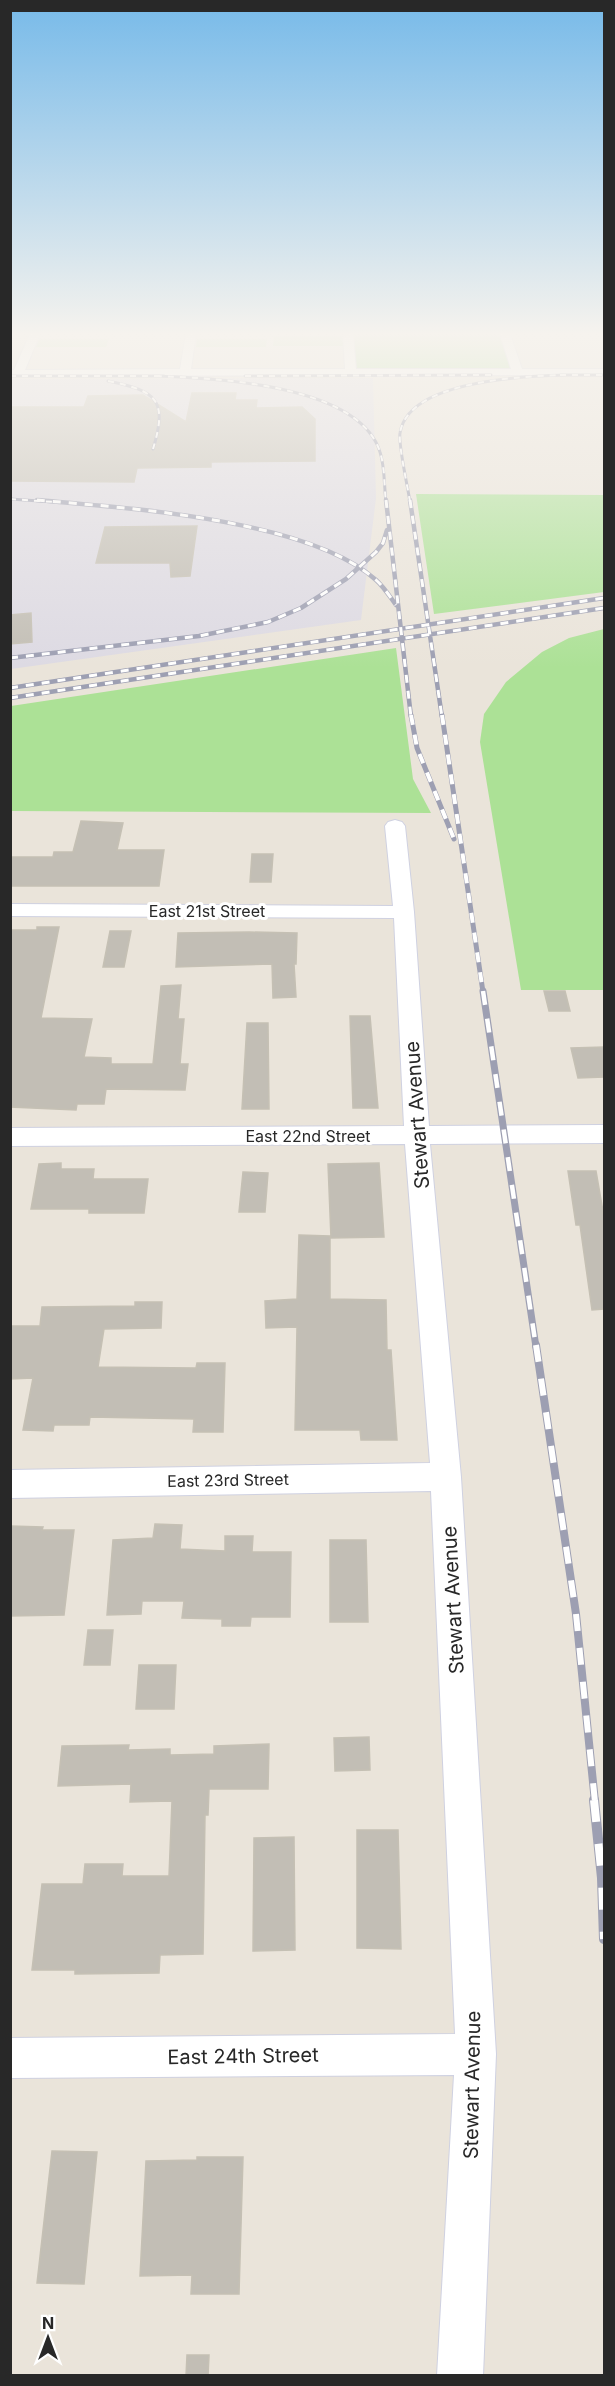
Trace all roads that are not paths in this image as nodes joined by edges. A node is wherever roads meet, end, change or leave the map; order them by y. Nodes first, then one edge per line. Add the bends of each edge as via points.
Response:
1 (396, 825) dead end
2 (10, 910) edge
3 (404, 912) junction
4 (604, 1134) edge
5 (417, 1136) junction
6 (10, 1137) edge
7 (446, 1477) junction
8 (10, 1484) edge
9 (476, 2054) junction
10 (10, 2058) edge
11 (460, 2376) edge

1 - 3 street, Stewart Avenue
2 - 3 street, East 21st Street
3 - 5 street, Stewart Avenue
4 - 5 street, East 22nd Street
5 - 6 street, East 22nd Street
5 - 7 street, Stewart Avenue
7 - 8 street, East 23rd Street
7 - 9 street, Stewart Avenue
9 - 10 street, East 24th Street
9 - 11 street, Stewart Avenue

